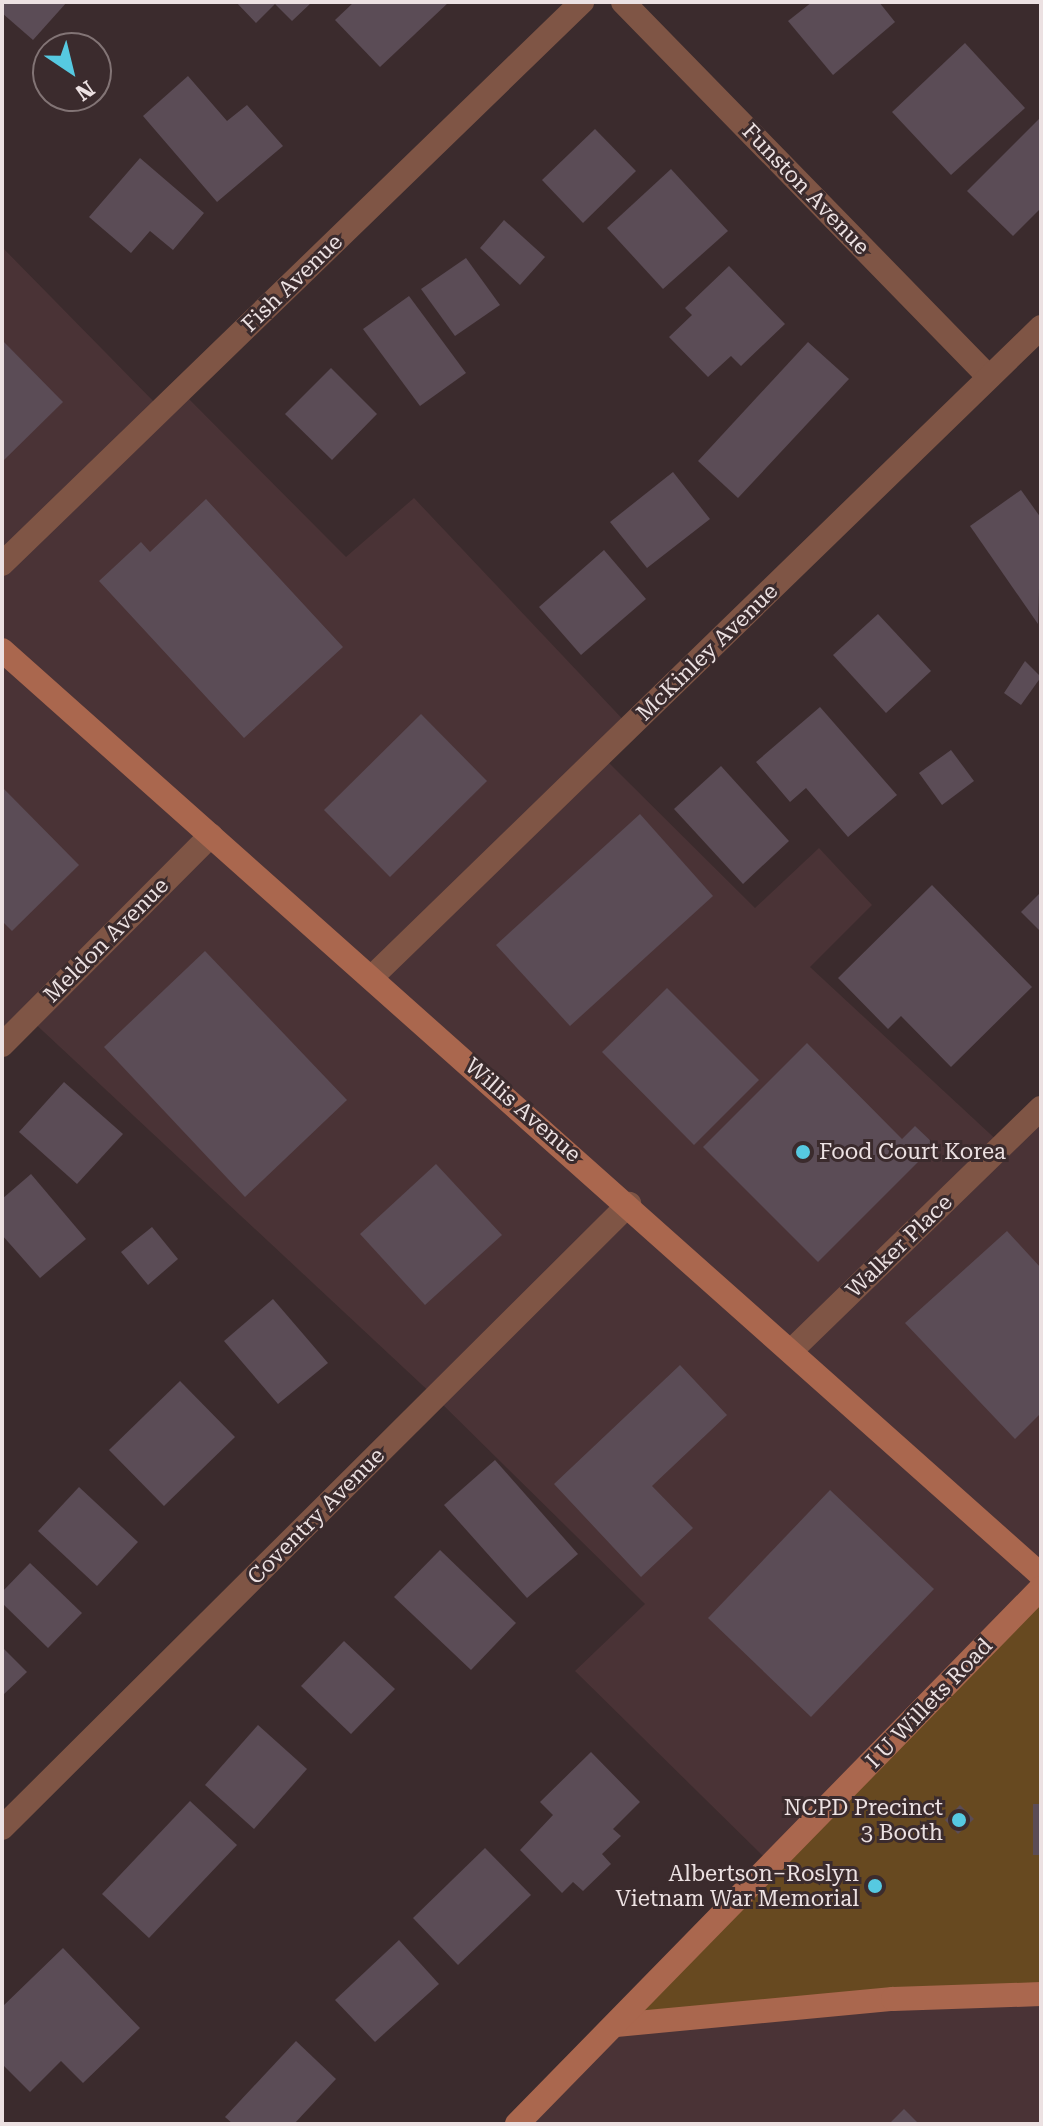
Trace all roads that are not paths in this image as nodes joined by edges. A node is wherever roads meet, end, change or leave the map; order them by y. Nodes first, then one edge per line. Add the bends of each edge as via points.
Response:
1 (582, 2) edge
2 (623, 2) edge
3 (1041, 327) edge
4 (989, 377) junction
5 (2, 564) edge
6 (2, 650) edge
7 (211, 835) junction
8 (372, 977) junction
9 (2, 1045) edge
10 (1041, 1108) edge
11 (629, 1204) junction
12 (792, 1350) junction
13 (1041, 1575) edge
14 (1041, 1588) edge
15 (2, 1828) edge
16 (1041, 1994) edge
17 (616, 2025) junction
18 (517, 2124) edge

1 - 5 street, Fish Avenue
2 - 4 street, Funston Avenue
3 - 4 street, McKinley Avenue
4 - 8 street, McKinley Avenue
6 - 7 main road, Willis Avenue
7 - 8 main road, Willis Avenue
7 - 9 street, Meldon Avenue
8 - 11 main road, Willis Avenue
10 - 12 street, Walker Place
11 - 12 main road, Willis Avenue
11 - 15 street, Coventry Avenue
12 - 13 main road, Willis Avenue
14 - 17 main road, I U Willets Road
16 - 17 main road via 893,1999
17 - 18 main road, I U Willets Road

